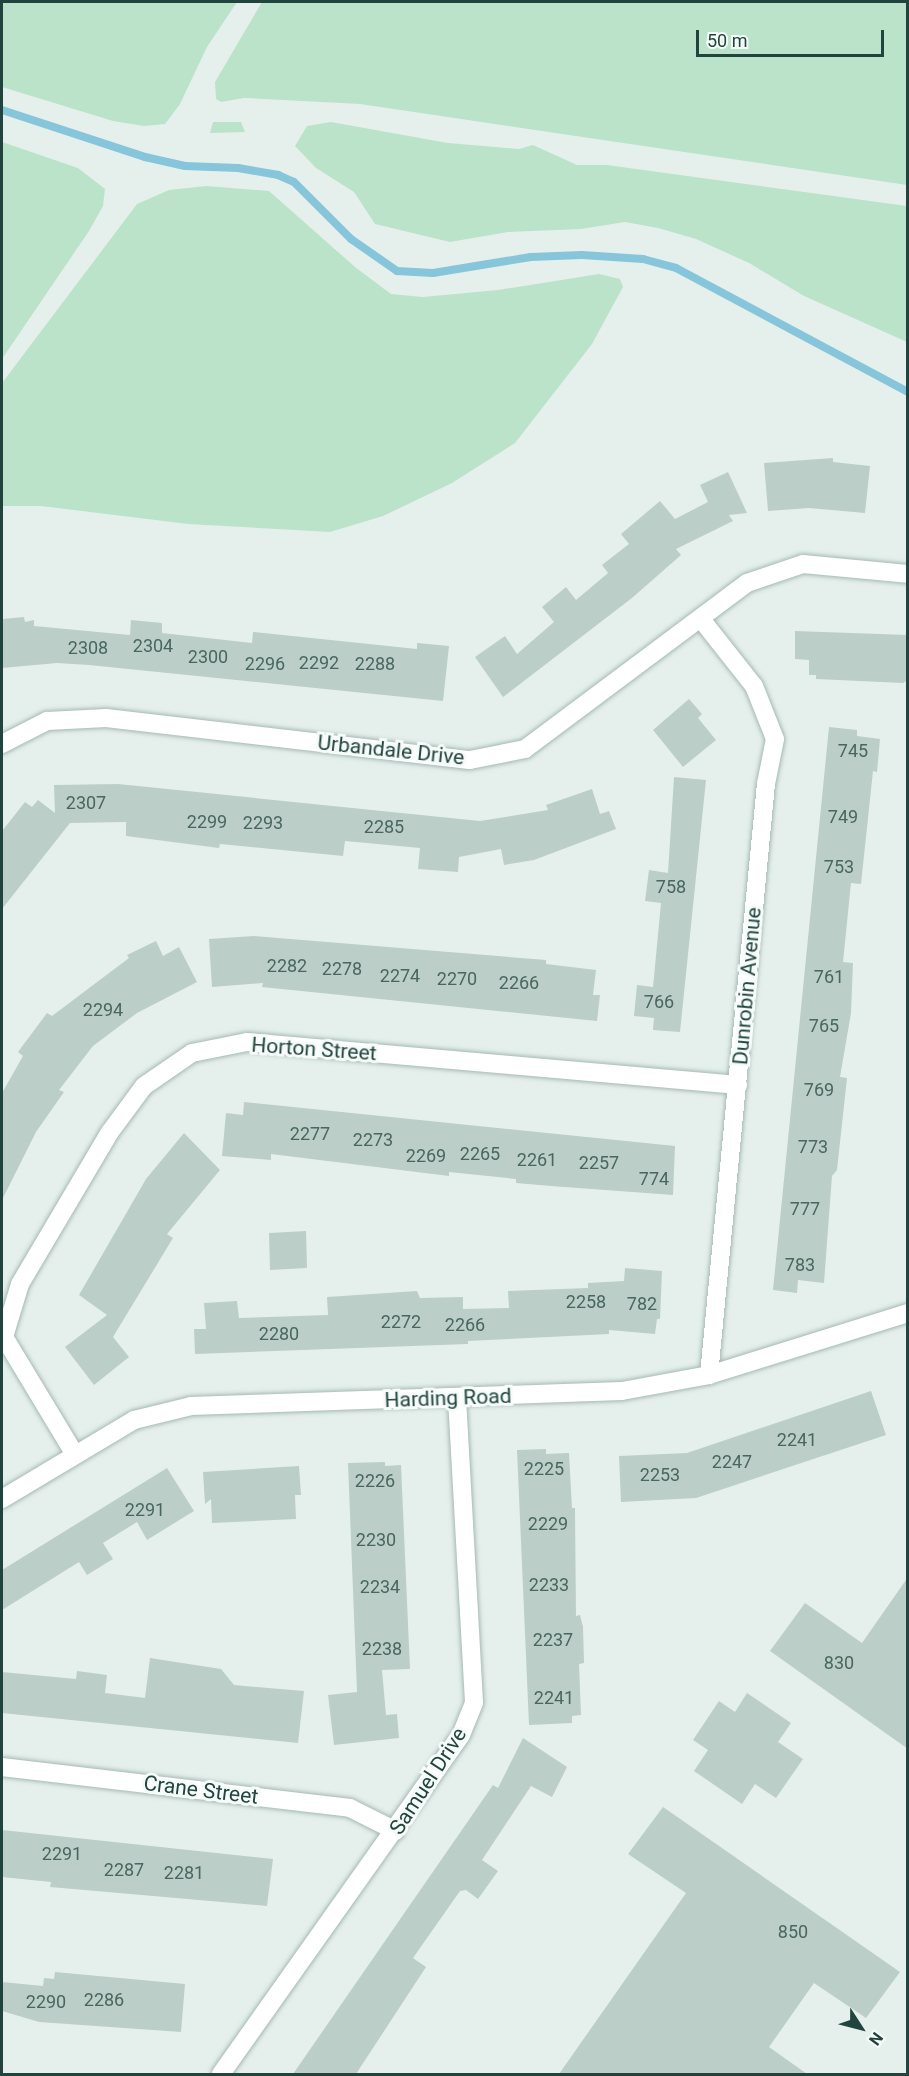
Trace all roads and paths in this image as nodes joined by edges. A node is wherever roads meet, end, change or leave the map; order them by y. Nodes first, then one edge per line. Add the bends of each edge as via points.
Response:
1 (908, 574) edge
2 (701, 619) junction
3 (2, 744) edge
4 (738, 1084) junction
5 (908, 1313) edge
6 (709, 1375) junction
7 (458, 1399) junction
8 (74, 1453) junction
9 (2, 1499) edge
10 (2, 1767) edge
11 (396, 1831) junction
12 (221, 2074) edge

1 - 2 street, Urbandale Drive via 803,564 747,583
2 - 3 street, Urbandale Drive via 525,749 470,760 106,718 47,721
2 - 4 street, Dunrobin Avenue via 754,686 775,739 766,784
4 - 6 street, Dunrobin Avenue
4 - 8 street, Horton Street via 247,1042 192,1053 144,1086 110,1132 20,1284 4,1337
5 - 6 street, Harding Road
6 - 7 street, Harding Road via 622,1391
7 - 8 street, Harding Road via 191,1406 134,1420
7 - 11 street, Samuel Drive via 474,1702 462,1735
8 - 9 street, Harding Road
10 - 11 street, Crane Street via 350,1808
11 - 12 street, Samuel Drive

